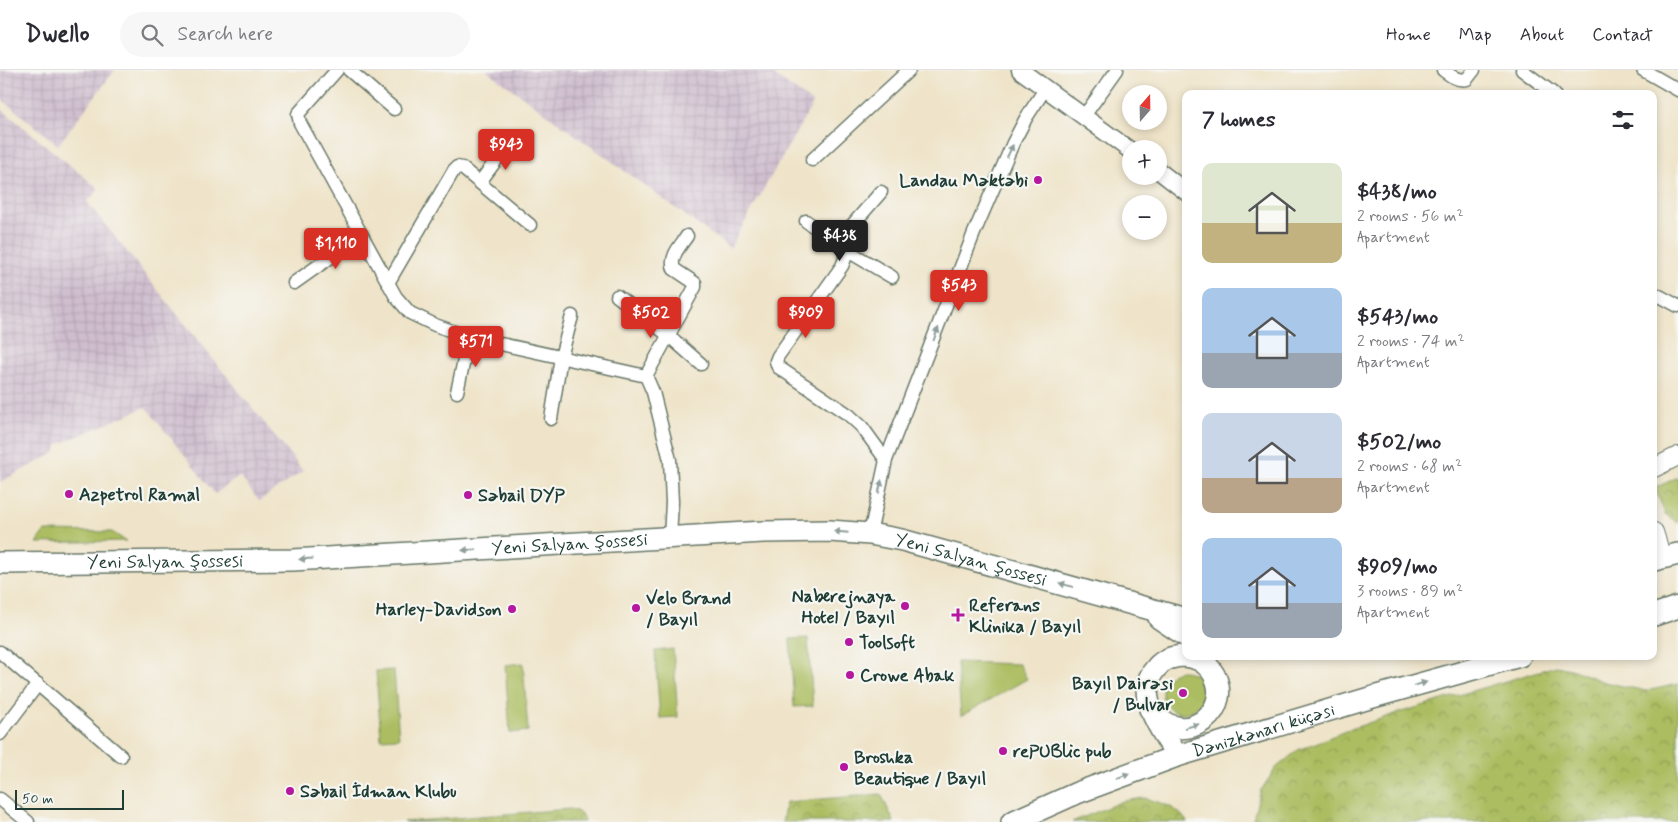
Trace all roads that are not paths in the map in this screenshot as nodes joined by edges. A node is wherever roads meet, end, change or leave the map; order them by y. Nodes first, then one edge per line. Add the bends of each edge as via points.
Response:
1 (338, 70) edge
2 (348, 70) edge
3 (909, 70) edge
4 (1020, 70) edge
5 (1117, 70) edge
6 (1443, 70) edge
7 (1474, 70) edge
8 (1522, 70) edge
9 (1643, 70) edge
10 (1045, 89) junction
11 (1549, 90) edge
12 (1678, 90) edge
13 (394, 109) dead end
14 (1084, 116) junction
15 (509, 142) dead end
16 (1122, 144) edge
17 (812, 160) dead end
18 (1167, 178) edge
19 (480, 182) junction
20 (1182, 189) edge
21 (881, 192) dead end
22 (806, 221) dead end
23 (530, 225) dead end
24 (362, 235) junction
25 (687, 236) dead end
26 (848, 251) junction
27 (892, 277) dead end
28 (294, 283) dead end
29 (388, 283) junction
30 (1657, 295) edge
31 (617, 296) dead end
32 (1678, 306) edge
33 (572, 316) dead end
34 (668, 335) junction
35 (469, 337) junction
36 (560, 357) junction
37 (701, 364) dead end
38 (646, 376) junction
39 (457, 392) dead end
40 (552, 419) dead end
41 (1678, 456) edge
42 (886, 460) junction
43 (1657, 466) edge
44 (870, 534) junction
45 (670, 538) junction
46 (1657, 539) edge
47 (1665, 557) edge
48 (0, 563) edge
49 (1130, 603) junction
50 (1678, 607) edge
51 (1182, 613) edge
52 (1657, 614) edge
53 (1182, 618) edge
54 (1182, 633) edge
55 (0, 652) edge
56 (1182, 656) edge
57 (1197, 660) edge
58 (1506, 660) edge
59 (1212, 674) edge
60 (38, 684) junction
61 (1150, 709) junction
62 (0, 734) edge
63 (1221, 742) junction
64 (121, 756) dead end
65 (1178, 756) junction
66 (0, 799) edge
67 (28, 822) edge
68 (1012, 822) edge

1 - 24 street via 298,114
2 - 13 street
3 - 17 street
4 - 10 street
5 - 14 street
6 - 7 street via 1462,80
8 - 11 street
9 - 12 street
10 - 14 street
42 -> 10 street via 998,176 1026,118
14 - 16 street
15 - 19 street
18 - 20 street
19 - 23 street
19 - 29 street via 462,168 454,170
21 - 26 street via 848,230 845,240
22 - 26 street
24 - 28 street
24 - 29 street
25 - 34 street via 672,259 672,266 695,282 695,287
26 - 27 street
26 - 42 street via 842,266 776,361 778,367 862,426
29 - 35 street via 410,313
30 - 32 street
31 - 34 street
33 - 36 street
34 - 37 street
34 - 38 street
35 - 36 street
35 - 39 street
36 - 38 street
36 - 40 street
38 - 45 street via 670,460
41 - 43 main road
44 -> 42 street
44 -> 45 highway, Yeni Salyan şossesi via 820,531
49 -> 44 highway, Yeni Salyan şossesi
45 -> 48 highway, Yeni Salyan şossesi via 293,560
46 - 47 main road
49 - 51 main road
49 - 53 highway
49 - 54 highway
50 - 52 highway
55 - 60 street
56 - 61 highway via 1160,664 1151,675 1146,690
57 - 59 highway
63 -> 58 highway, Dənizkənarı küçəsi
61 -> 59 highway via 1157,718 1176,728 1197,725 1210,715 1217,701
59 - 63 highway
60 - 62 street
60 - 64 street
61 - 65 highway
63 - 65 highway, Dənizkənarı küçəsi
68 -> 65 highway, Dənizkənarı küçəsi via 1077,793
66 - 67 street

